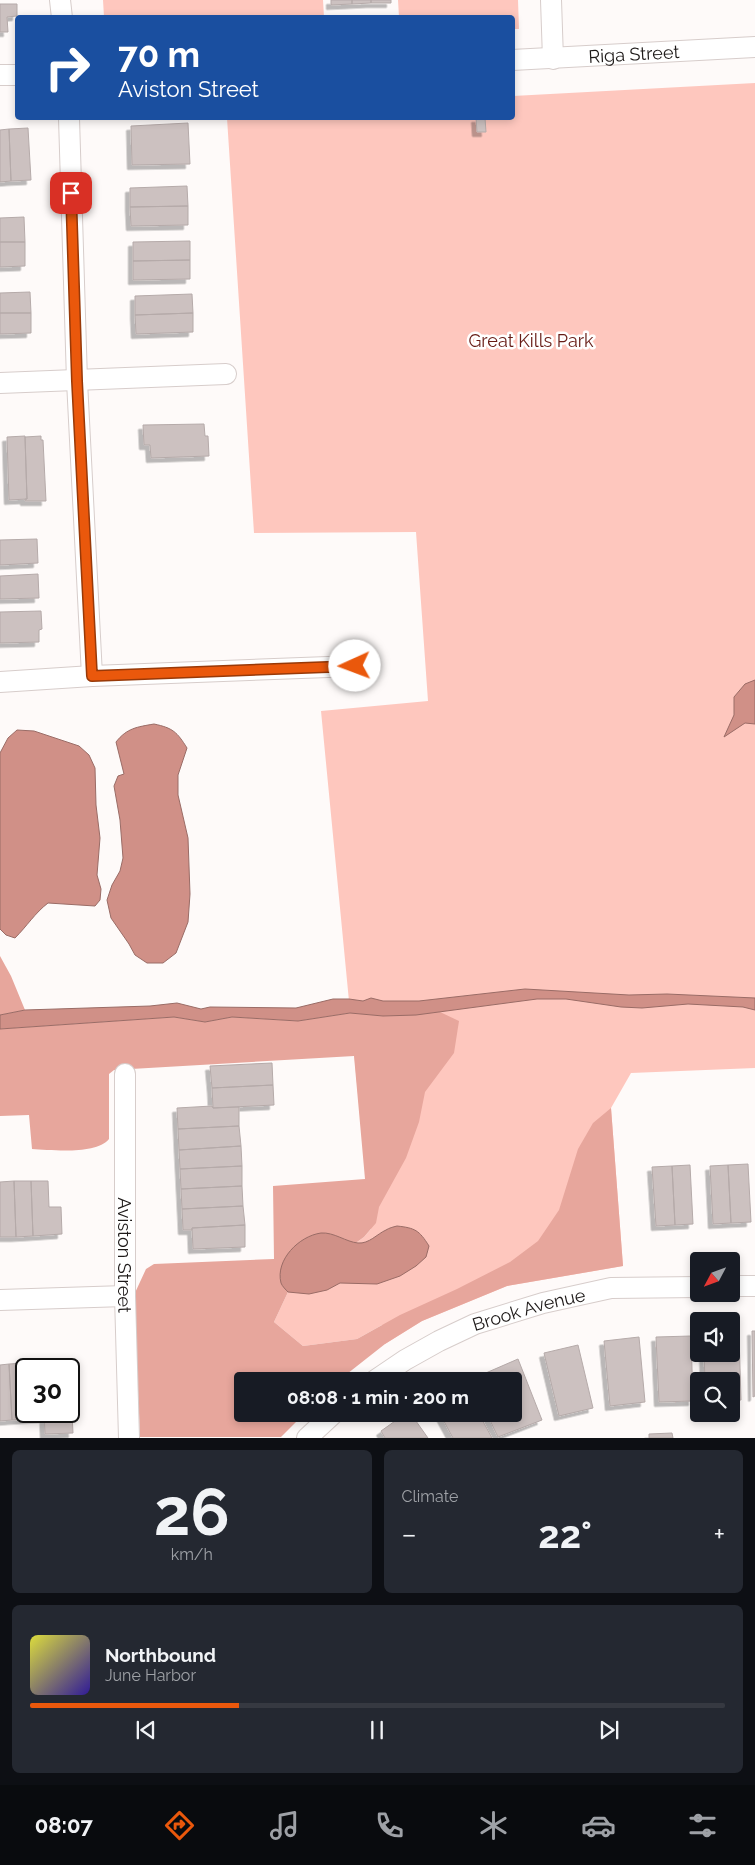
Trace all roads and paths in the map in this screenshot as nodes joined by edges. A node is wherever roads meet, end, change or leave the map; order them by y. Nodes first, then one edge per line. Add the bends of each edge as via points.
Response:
1 (60, 0) edge
2 (551, 0) edge
3 (62, 15) edge
4 (755, 47) edge
5 (553, 59) junction
6 (515, 60) edge
7 (0, 75) edge
8 (15, 75) edge
9 (69, 120) edge
10 (226, 374) dead end
11 (77, 381) junction
12 (0, 383) edge
13 (355, 666) dead end
14 (92, 676) junction
15 (0, 682) edge
16 (125, 1074) dead end
17 (740, 1286) edge
18 (755, 1286) edge
19 (690, 1287) edge
20 (125, 1296) junction
21 (0, 1300) edge
22 (387, 1372) edge
23 (324, 1422) edge
24 (129, 1438) edge
25 (307, 1438) edge

1 - 3 street
2 - 5 street
4 - 5 street, Riga Street
5 - 6 street, Riga Street
7 - 8 street
9 - 11 street
10 - 11 street
11 - 12 street
11 - 14 street
13 - 14 street
14 - 15 street
16 - 20 street, Aviston Street
17 - 18 street
19 - 22 street, Brook Avenue via 611,1288 543,1303 475,1324
20 - 21 street
20 - 24 street, Aviston Street
23 - 25 street

